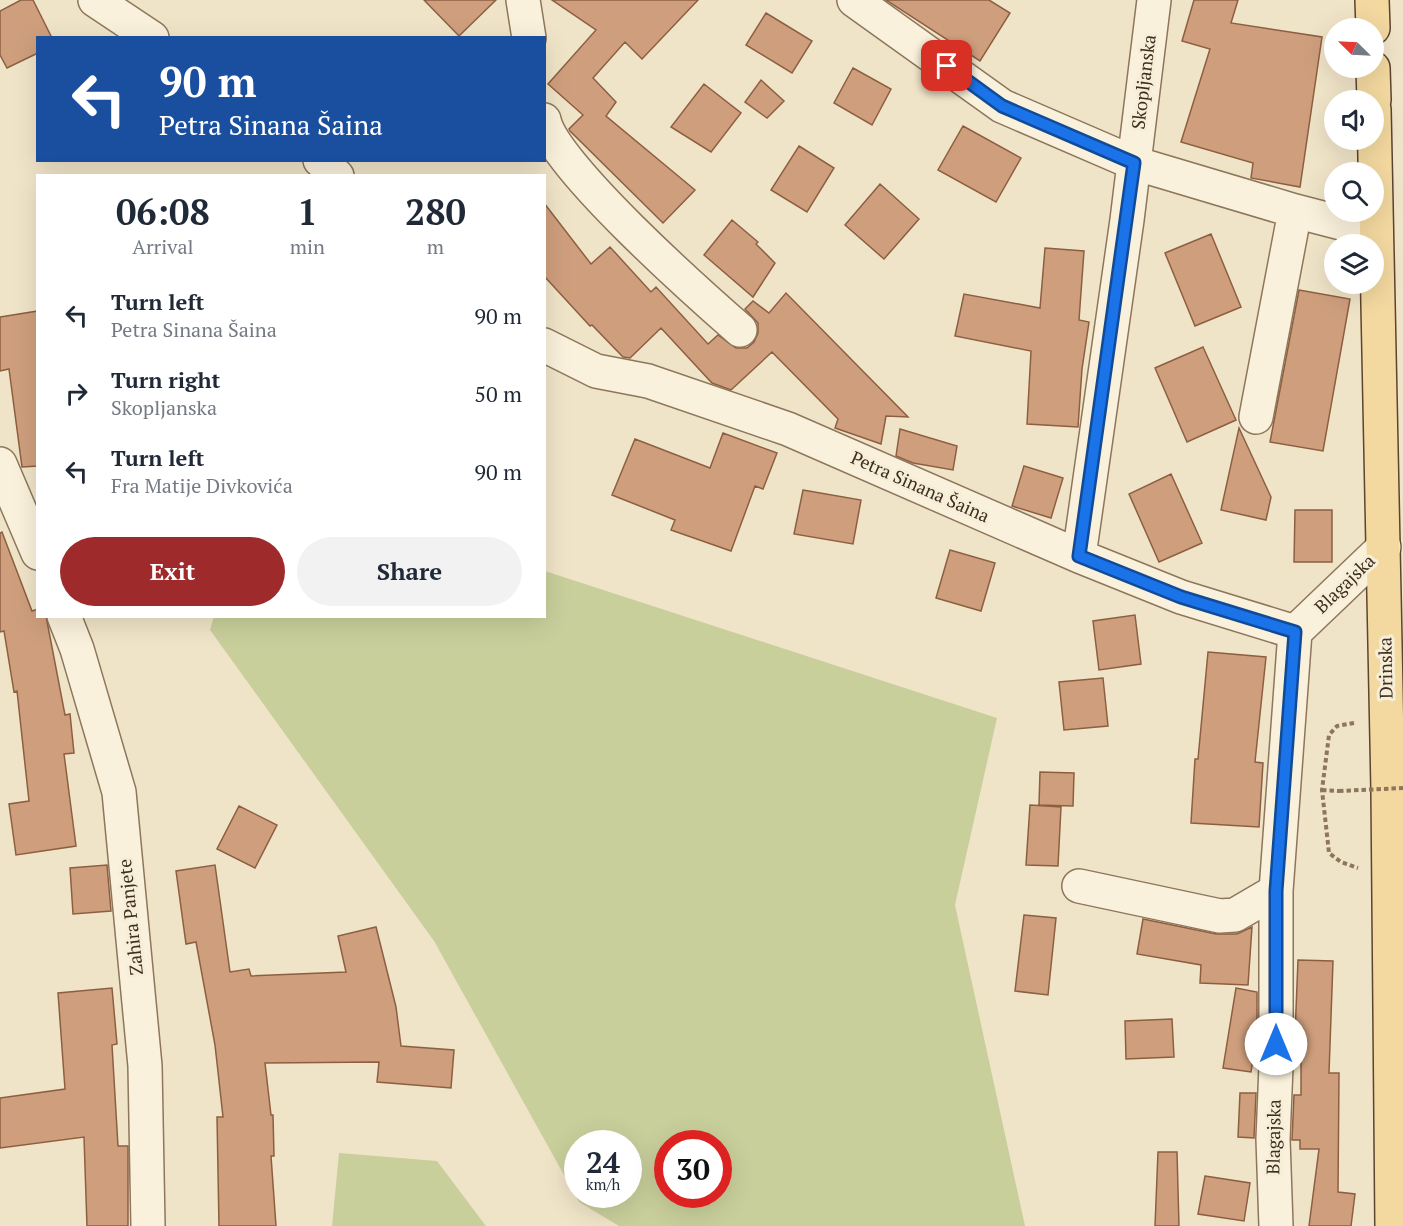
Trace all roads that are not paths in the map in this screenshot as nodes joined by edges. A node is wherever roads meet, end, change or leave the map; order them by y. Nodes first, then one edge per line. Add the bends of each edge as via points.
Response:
1 (95, 0) edge
2 (522, 0) edge
3 (854, 0) edge
4 (1154, 0) edge
5 (1372, 0) edge
6 (1373, 18) edge
7 (149, 36) edge
8 (529, 36) edge
9 (546, 124) edge
10 (1375, 150) edge
11 (322, 162) edge
12 (1134, 163) junction
13 (335, 174) edge
14 (1295, 211) junction
15 (1376, 232) junction
16 (740, 330) dead end
17 (546, 346) edge
18 (1256, 417) dead end
19 (0, 464) edge
20 (1384, 547) junction
21 (36, 548) edge
22 (1079, 556) junction
23 (65, 618) edge
24 (1295, 632) junction
25 (1079, 886) dead end
26 (1276, 891) junction
27 (148, 1226) edge
28 (1276, 1226) edge
29 (1392, 1226) edge

1 - 7 street
2 - 8 street
3 - 12 street via 1002,106
4 - 12 street, Skopljanska
5 - 6 main road
9 - 16 street via 575,169 677,274
10 - 15 main road, Drinska
11 - 13 street
12 - 14 street
12 - 22 street, Skopljanska
14 - 15 street
14 - 18 street
15 - 20 main road, Drinska
17 - 22 street, Petra Sinana Šaina via 596,370 648,381 788,429
19 - 21 street
20 - 24 street, Blagajska
20 - 29 main road, Drinska
22 - 24 street, Petra Sinana Šaina via 1181,597
23 - 27 street, Zahira Panjete via 78,649 118,792 145,1066
24 - 26 street, Blagajska
25 - 26 street via 1220,916 1242,911
26 - 28 street, Blagajska

